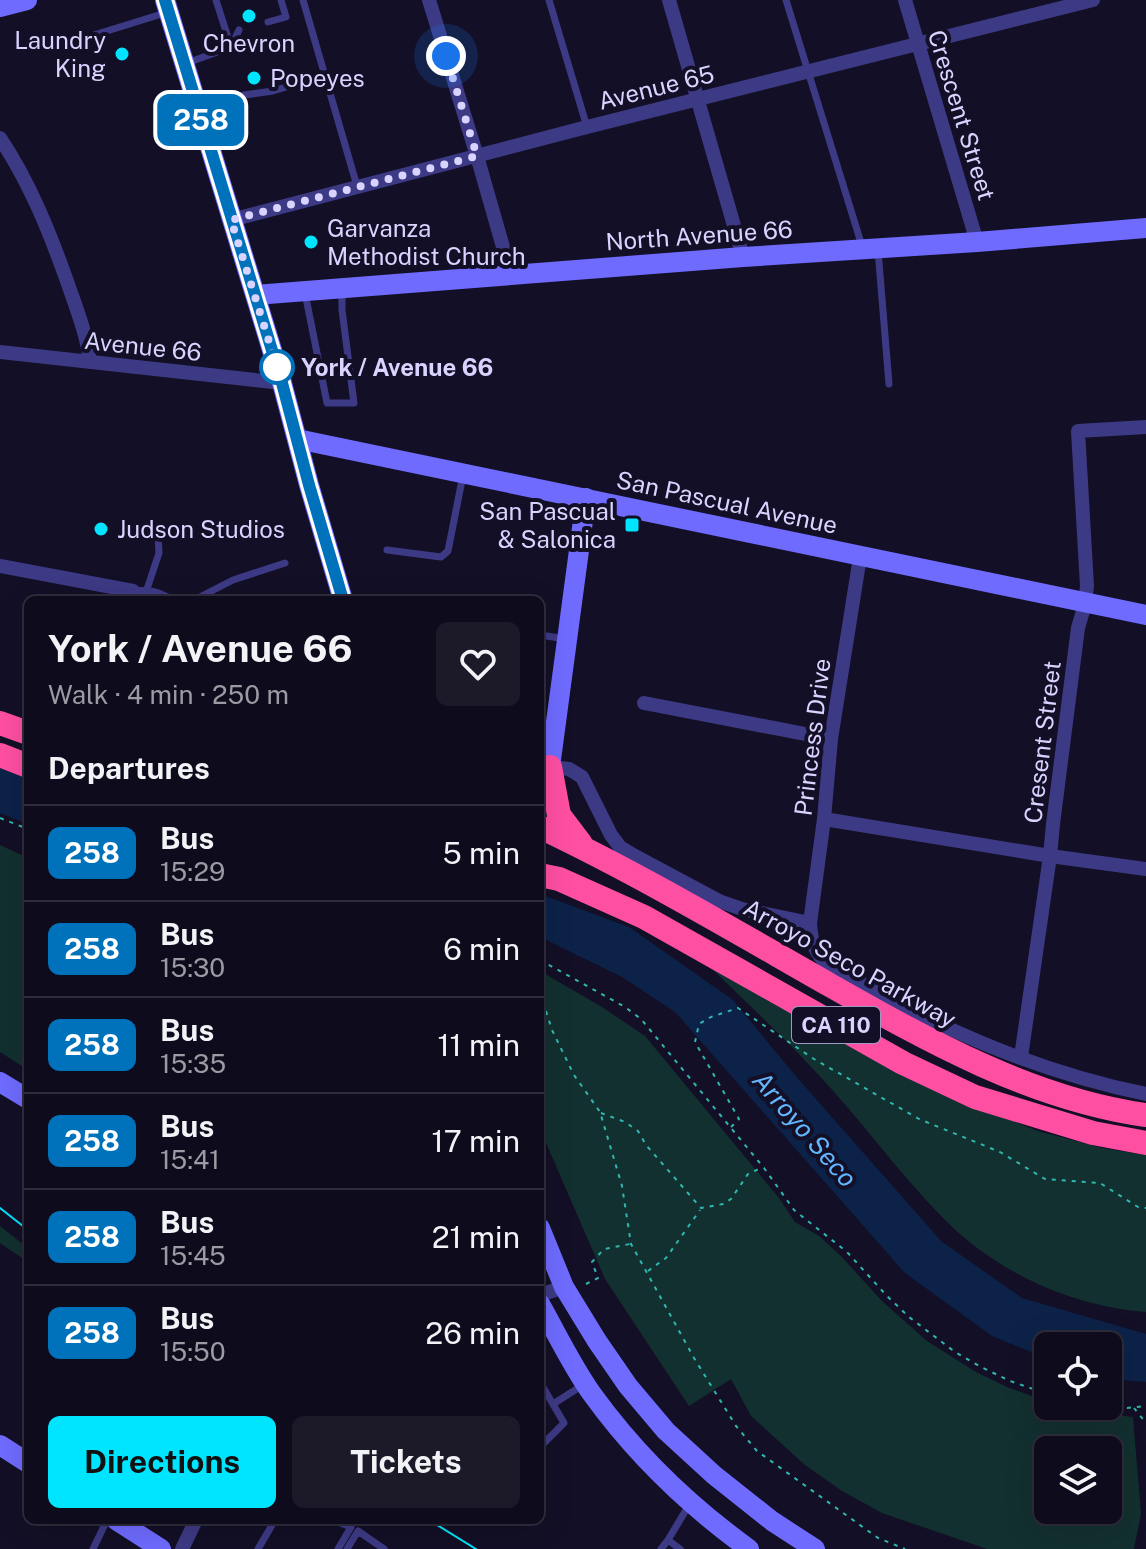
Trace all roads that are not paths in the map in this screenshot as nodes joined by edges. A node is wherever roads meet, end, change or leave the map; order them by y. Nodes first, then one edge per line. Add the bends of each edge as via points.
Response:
1 (27, 0) edge
2 (216, 0) edge
3 (281, 0) edge
4 (303, 0) edge
5 (429, 0) edge
6 (549, 0) edge
7 (669, 0) edge
8 (786, 0) edge
9 (905, 0) edge
10 (1093, 0) edge
11 (169, 4) edge
12 (0, 7) edge
13 (268, 22) dead end
14 (239, 30) dead end
15 (94, 35) dead end
16 (917, 44) junction
17 (231, 47) junction
18 (184, 64) junction
19 (807, 72) junction
20 (325, 75) junction
21 (699, 100) junction
22 (197, 108) junction
23 (587, 127) junction
24 (0, 138) edge
25 (477, 156) junction
26 (357, 186) junction
27 (231, 220) junction
28 (1146, 228) edge
29 (977, 242) junction
30 (870, 248) junction
31 (743, 257) junction
32 (511, 275) junction
33 (342, 288) junction
34 (305, 291) junction
35 (255, 295) junction
36 (0, 352) edge
37 (90, 362) junction
38 (282, 383) junction
39 (889, 384) dead end
40 (1146, 427) edge
41 (297, 439) junction
42 (464, 473) junction
43 (586, 498) junction
44 (158, 535) dead end
45 (387, 550) dead end
46 (860, 557) junction
47 (285, 563) dead end
48 (0, 566) edge
49 (140, 590) junction
50 (166, 596) edge
51 (202, 596) edge
52 (342, 596) edge
53 (1085, 604) junction
54 (1146, 615) edge
55 (544, 636) edge
56 (567, 639) junction
57 (644, 703) dead end
58 (0, 723) edge
59 (24, 732) edge
60 (831, 739) junction
61 (0, 755) edge
62 (24, 764) edge
63 (545, 766) edge
64 (824, 819) junction
65 (544, 829) edge
66 (586, 849) junction
67 (1050, 856) junction
68 (1146, 869) edge
69 (544, 876) edge
70 (810, 923) junction
71 (1021, 1057) junction
72 (0, 1082) edge
73 (1146, 1094) edge
74 (24, 1097) edge
75 (1146, 1115) edge
76 (1146, 1143) edge
77 (544, 1238) edge
78 (564, 1287) junction
79 (544, 1294) edge
80 (544, 1311) edge
81 (585, 1383) junction
82 (544, 1389) edge
83 (553, 1404) junction
84 (544, 1443) edge
85 (0, 1445) edge
86 (24, 1460) edge
87 (691, 1503) junction
88 (105, 1524) edge
89 (121, 1524) edge
90 (194, 1524) edge
91 (273, 1524) edge
92 (343, 1524) edge
93 (668, 1540) junction
94 (148, 1545) edge
95 (93, 1549) edge
96 (182, 1549) edge
97 (258, 1549) edge
98 (338, 1549) edge
99 (347, 1549) edge
100 (384, 1549) edge
101 (661, 1549) edge
102 (680, 1549) edge
103 (749, 1549) edge
104 (815, 1549) edge

1 - 12 main road
2 - 17 lane
3 - 13 lane via 286,17
4 - 20 lane
5 - 25 street
6 - 23 lane
7 - 21 street
8 - 19 lane
9 - 16 street, Crescent Street
10 - 16 street, Avenue 65
11 - 15 lane
11 - 18 main road
14 - 17 lane
16 - 19 street, Avenue 65
16 - 29 street, Crescent Street
17 - 18 lane
18 - 22 main road
19 - 21 street, Avenue 65
19 - 30 lane
20 - 22 lane
20 - 26 lane
21 - 23 street, Avenue 65
21 - 31 street
22 - 27 main road
23 - 25 street, Avenue 65
24 - 37 street via 53,240 88,340
25 - 26 street, Avenue 65
25 - 32 street
26 - 27 street, Avenue 65
27 - 35 main road
28 - 29 main road, North Avenue 66
29 - 30 main road, North Avenue 66
30 - 31 main road, North Avenue 66
30 - 39 lane
31 - 32 main road, North Avenue 66
32 - 33 main road, North Avenue 66
33 - 34 main road, North Avenue 66
33 - 34 lane via 354,403 327,403
34 - 35 main road, North Avenue 66
35 - 38 main road
36 - 37 street, Avenue 66
37 - 38 street, Avenue 66
38 - 41 main road
40 - 53 street, Cresent Street via 1078,431
41 - 42 main road, San Pascual Avenue
41 - 52 main road
42 - 43 main road, San Pascual Avenue
42 - 45 lane via 448,551 441,557
43 - 46 main road, San Pascual Avenue
43 - 56 main road
44 - 49 lane via 159,553
46 - 53 main road, San Pascual Avenue
46 - 60 street, Princess Drive
47 - 51 lane
48 - 49 street
49 - 50 lane
53 - 54 main road, San Pascual Avenue
53 - 67 street, Cresent Street
55 - 56 lane
56 - 63 main road
57 - 60 street
58 - 59 highway
60 - 64 street, Princess Drive
61 - 62 highway
63 - 66 highway via 559,815
63 - 70 street via 582,777 611,835 633,855 719,901
64 - 67 street
64 - 70 street, Princess Drive
65 - 66 highway, Arroyo Seco Parkway / CA 110
66 - 75 highway, Arroyo Seco Parkway / CA 110 via 960,1055 1039,1088
67 - 68 street
67 - 71 street, Cresent Street
69 - 76 highway, CA 110 via 644,917 903,1063 975,1097 1093,1133
70 - 71 street via 815,951 833,967 921,1016
71 - 73 street
72 - 74 main road
77 - 78 main road
78 - 79 street
78 - 104 main road via 628,1386 666,1431 748,1503
80 - 81 main road
81 - 83 lane
81 - 87 main road via 627,1441
82 - 83 lane
83 - 84 lane via 564,1423
85 - 86 main road
87 - 93 lane
87 - 103 main road
88 - 95 lane
89 - 94 main road
90 - 96 street
91 - 97 lane
92 - 98 lane via 351,1527
93 - 101 lane
93 - 102 lane
99 - 100 lane via 358,1531

